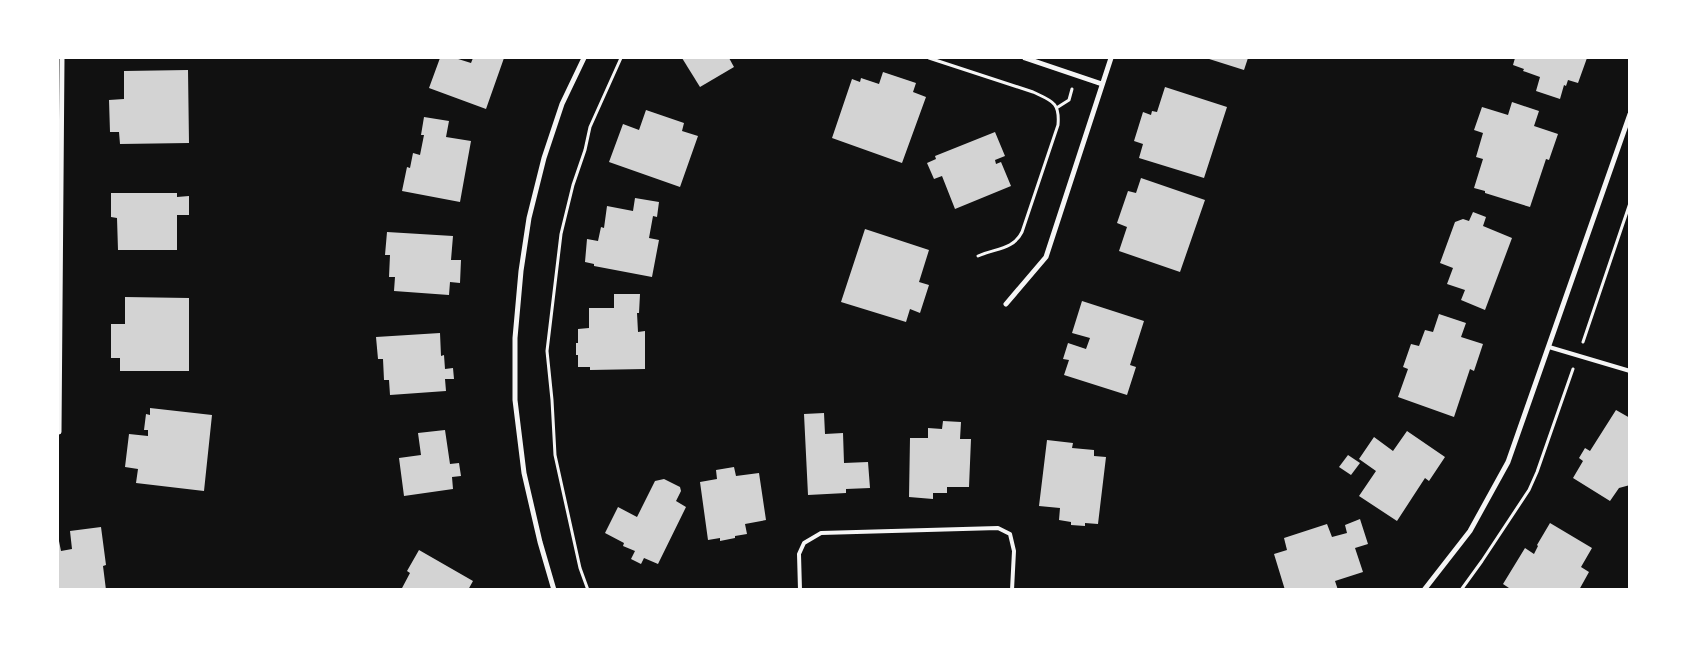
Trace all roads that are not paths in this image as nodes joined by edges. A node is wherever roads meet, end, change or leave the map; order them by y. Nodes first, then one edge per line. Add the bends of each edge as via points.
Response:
1 (62, 58) edge
2 (584, 58) edge
3 (1025, 58) edge
4 (1111, 58) edge
5 (1102, 84) junction
6 (1630, 114) edge
7 (1006, 304) dead end
8 (1549, 347) junction
9 (1630, 371) edge
10 (59, 432) edge
11 (554, 590) edge
12 (800, 590) edge
13 (1012, 590) edge
14 (1424, 590) edge

1 - 10 street
2 - 11 street via 562,104 529,218 515,338 515,400 524,473
3 - 5 street
4 - 5 street
5 - 7 street via 1046,257
6 - 8 street
8 - 9 lane
8 - 14 street via 1508,462 1470,531
12 - 13 lane via 799,554 804,543 821,533 998,528 1010,534 1014,551

